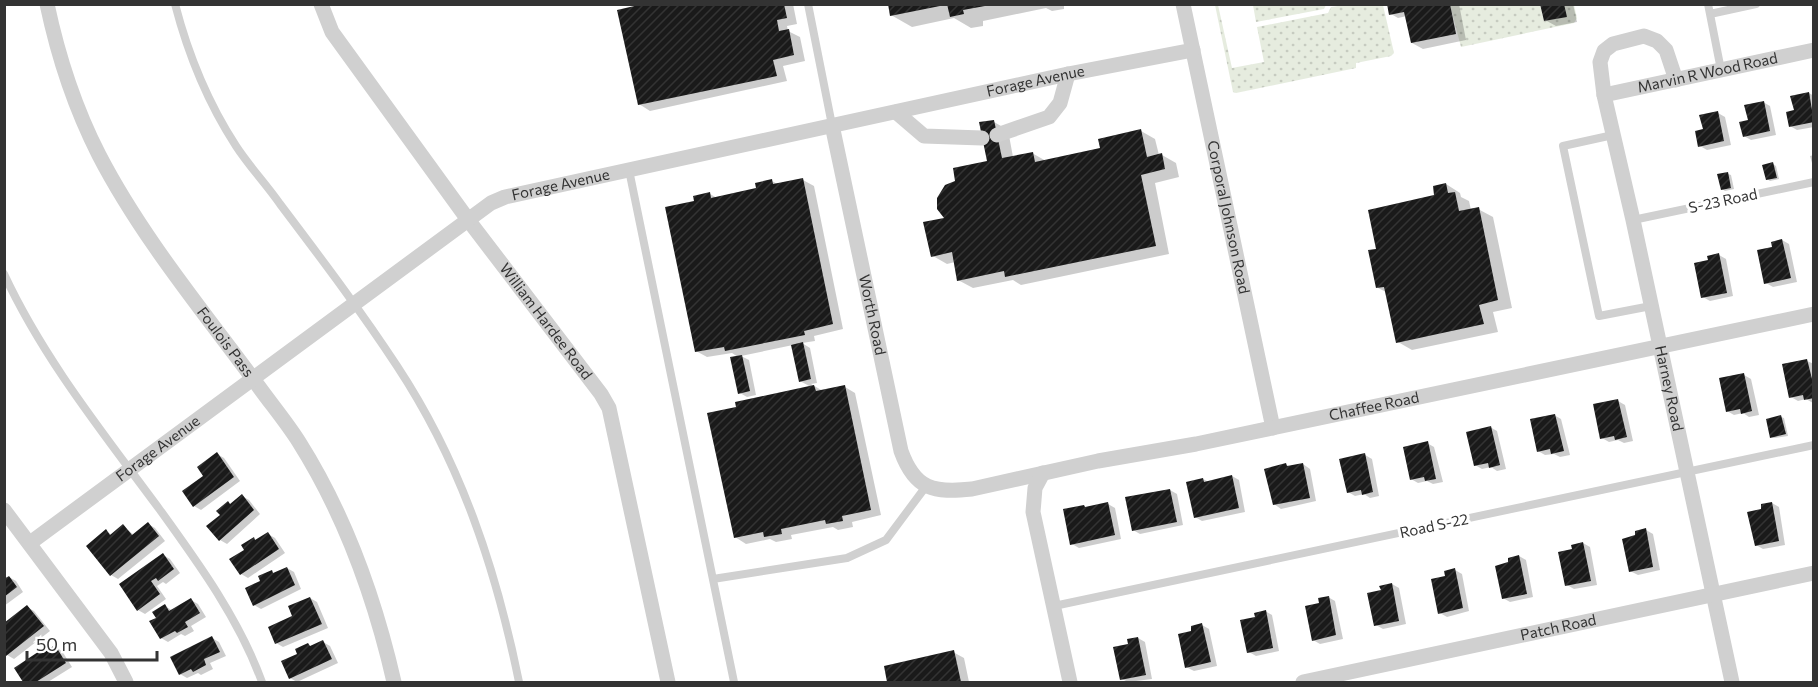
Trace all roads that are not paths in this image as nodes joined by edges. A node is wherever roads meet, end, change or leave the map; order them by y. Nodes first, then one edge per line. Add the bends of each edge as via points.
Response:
1 (47, 4) edge
2 (175, 4) edge
3 (321, 4) edge
4 (808, 4) edge
5 (1184, 4) edge
6 (1708, 4) edge
7 (1756, 4) edge
8 (1710, 14) junction
9 (1193, 50) junction
10 (1814, 50) edge
11 (1721, 70) junction
12 (1068, 74) junction
13 (1676, 80) junction
14 (1604, 96) junction
15 (896, 112) junction
16 (832, 125) junction
17 (1613, 135) junction
18 (629, 170) junction
19 (1814, 182) edge
20 (469, 220) junction
21 (1633, 220) junction
22 (4, 274) edge
23 (354, 306) junction
24 (1651, 306) junction
25 (1814, 314) edge
26 (1660, 346) junction
27 (252, 378) junction
28 (1273, 428) junction
29 (1814, 445) edge
30 (130, 469) junction
31 (1687, 472) junction
32 (1043, 474) junction
33 (931, 488) junction
34 (4, 510) edge
35 (30, 543) junction
36 (1814, 573) edge
37 (713, 579) junction
38 (1714, 594) junction
39 (1054, 606) junction
40 (126, 682) edge
41 (262, 682) edge
42 (394, 682) edge
43 (519, 682) edge
44 (668, 682) edge
45 (734, 682) edge
46 (1070, 682) edge
47 (1303, 682) edge
48 (1732, 682) edge

1 - 27 street, Foulois Pass via 61,61 99,154 167,262
2 - 23 lane via 195,66 236,147
3 - 20 street, William Hardee Road via 332,32
4 - 16 lane
5 - 9 street, Corporal Johnson Road
6 - 8 lane
7 - 8 lane
8 - 11 lane
9 - 12 street, Forage Avenue
9 - 28 street, Corporal Johnson Road
10 - 11 street, Marvin R Wood Road
11 - 13 street, Marvin R Wood Road
12 - 15 street, Forage Avenue
12 - 15 street via 1060,103 1050,117 990,137 924,136
13 - 14 street, Marvin R Wood Road
13 - 14 street, Harney Road via 1666,50 1657,41 1644,36 1626,40 1604,51 1600,62
14 - 17 street, Harney Road
15 - 16 street, Forage Avenue
16 - 18 street, Forage Avenue
16 - 33 street, Worth Road via 901,451 908,469
17 - 21 street, Harney Road
17 - 24 lane via 1563,147 1599,316
18 - 20 street, Forage Avenue via 505,197
18 - 37 lane
19 - 21 lane, S-23 Road
20 - 23 street, Forage Avenue
20 - 44 street, William Hardee Road via 609,408
21 - 24 street, Harney Road
22 - 30 lane via 45,351
23 - 27 street, Forage Avenue
23 - 43 lane via 416,396 469,503 487,556
24 - 26 street, Harney Road
25 - 26 street, Chaffee Road
26 - 28 street, Chaffee Road
26 - 31 street, Harney Road
27 - 30 street, Forage Avenue
27 - 42 street, Foulois Pass via 298,441 326,489 361,571
28 - 32 street, Chaffee Road
29 - 31 lane, Road S-22
30 - 35 street, Forage Avenue
30 - 41 lane via 206,573
31 - 38 street, Harney Road
31 - 39 lane, Road S-22
32 - 33 street, Chaffee Road via 972,489
32 - 39 street via 1035,488 1033,512
33 - 37 lane via 886,540 847,558
34 - 35 street
35 - 40 street via 111,653
36 - 38 street, Patch Road
37 - 45 lane
38 - 47 street, Patch Road
38 - 48 street, Harney Road
39 - 46 street

